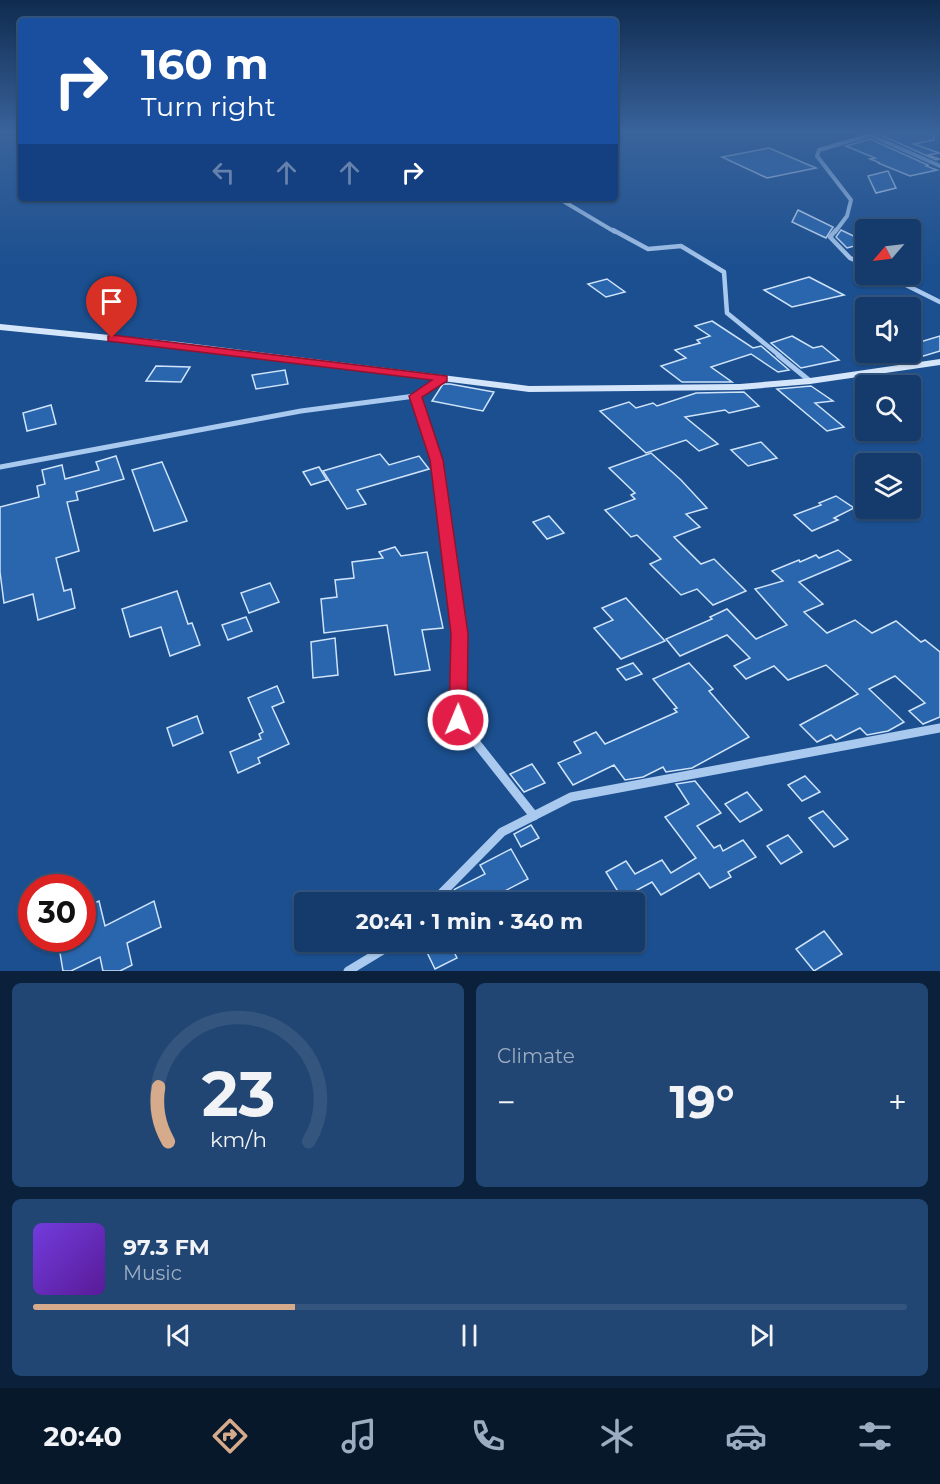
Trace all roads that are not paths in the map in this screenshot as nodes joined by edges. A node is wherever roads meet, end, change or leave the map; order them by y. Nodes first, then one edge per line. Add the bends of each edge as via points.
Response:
1 (834, 178) edge
2 (563, 201) edge
3 (855, 260) edge
4 (906, 285) edge
5 (940, 302) edge
6 (0, 327) edge
7 (940, 362) edge
8 (443, 378) junction
9 (810, 381) junction
10 (415, 396) junction
11 (0, 467) edge
12 (940, 728) edge
13 (534, 816) junction
14 (443, 892) edge
15 (379, 952) edge
16 (348, 971) edge

1 - 3 street via 851,200 844,223 831,237
2 - 9 street via 636,244 648,249 681,246 724,272 727,314
4 - 5 street
6 - 8 main road
7 - 9 main road
8 - 9 main road via 529,389 628,390
8 - 10 street
10 - 11 street via 301,411
10 - 13 street via 436,460 442,501 459,634 458,720
12 - 13 street via 571,797
13 - 14 street via 502,832
15 - 16 street

